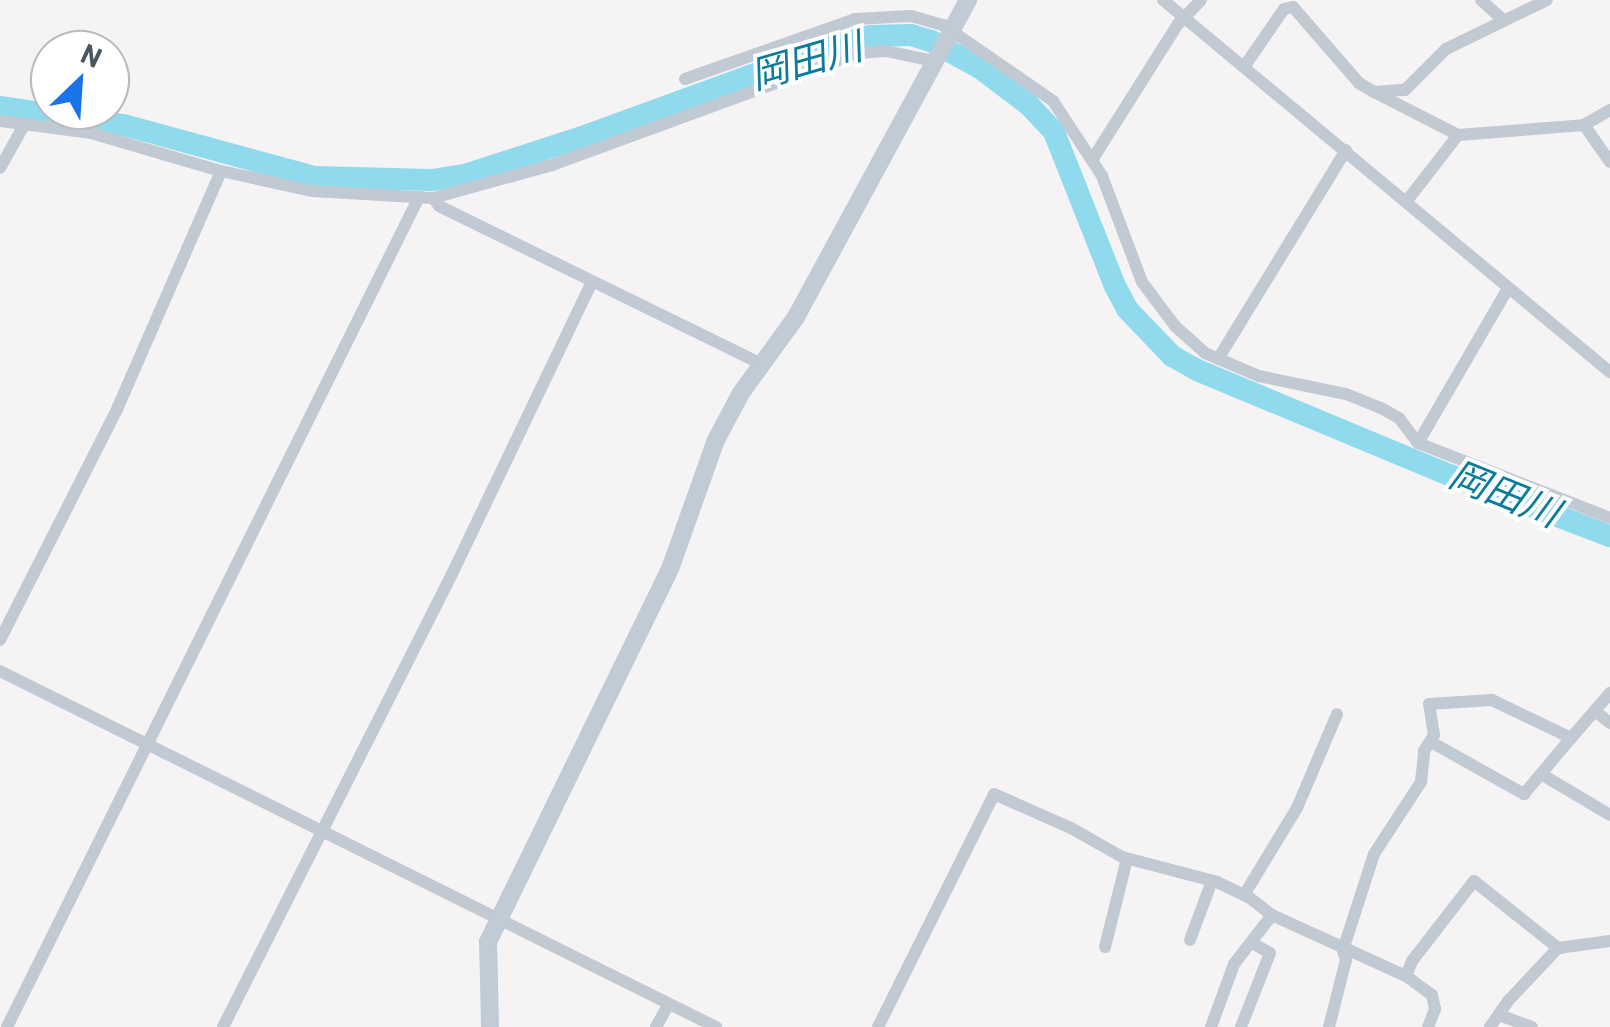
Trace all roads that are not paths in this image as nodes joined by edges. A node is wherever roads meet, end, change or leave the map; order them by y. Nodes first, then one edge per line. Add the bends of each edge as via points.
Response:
1 (968, 0) edge
2 (1163, 0) edge
3 (1201, 0) edge
4 (1480, 0) edge
5 (1547, 0) edge
6 (1502, 18) junction
7 (1184, 19) junction
8 (950, 31) junction
9 (933, 61) junction
10 (1244, 66) junction
11 (685, 79) dead end
12 (1374, 92) junction
13 (1610, 110) edge
14 (0, 122) edge
15 (24, 124) junction
16 (1584, 125) junction
17 (1458, 135) junction
18 (1346, 150) junction
19 (1092, 160) junction
20 (1610, 162) edge
21 (0, 168) edge
22 (221, 171) junction
23 (426, 197) junction
24 (1406, 202) junction
25 (592, 282) junction
26 (1507, 290) junction
27 (1218, 359) junction
28 (763, 365) junction
29 (1610, 372) edge
30 (1418, 443) junction
31 (1610, 518) edge
32 (0, 640) edge
33 (0, 671) edge
34 (1610, 693) edge
35 (1596, 712) junction
36 (1337, 714) dead end
37 (1610, 723) edge
38 (1570, 738) junction
39 (1431, 742) junction
40 (145, 744) junction
41 (1541, 774) junction
42 (1610, 816) edge
43 (320, 830) junction
44 (1127, 859) junction
45 (1212, 881) junction
46 (1244, 895) junction
47 (1272, 916) junction
48 (496, 920) junction
49 (1190, 940) dead end
50 (1252, 942) junction
51 (1610, 942) edge
52 (1105, 947) dead end
53 (1558, 948) junction
54 (1343, 950) junction
55 (1406, 976) junction
56 (669, 1004) junction
57 (1495, 1021) edge
58 (7, 1027) edge
59 (223, 1027) edge
60 (490, 1027) edge
61 (656, 1027) edge
62 (716, 1027) edge
63 (878, 1027) edge
64 (1210, 1027) edge
65 (1241, 1027) edge
66 (1330, 1027) edge
67 (1428, 1027) edge
68 (1532, 1027) edge

1 - 8 street
2 - 7 street
3 - 7 street
4 - 6 street
5 - 6 street
6 - 12 street via 1434,58 1405,90
7 - 10 street
7 - 19 street
8 - 9 street
8 - 11 street via 911,16 855,19
8 - 19 street via 1053,101
9 - 23 street via 858,52 552,165
9 - 28 street via 796,317
10 - 12 street via 1284,9 1293,6 1348,74
10 - 18 street
12 - 17 street
13 - 16 street
14 - 15 street
15 - 21 street
15 - 22 street via 91,133
16 - 17 street
16 - 20 street
17 - 24 street
18 - 24 street
18 - 27 street
19 - 27 street via 1154,300 1191,341
22 - 23 street via 312,191
22 - 32 street via 125,391
23 - 25 street
23 - 40 street
24 - 26 street
25 - 28 street
25 - 43 street
26 - 29 street
26 - 30 street
27 - 30 street via 1381,408 1399,418
28 - 48 street via 716,440 670,569
30 - 31 street
33 - 40 street
34 - 35 street
35 - 37 street
35 - 38 street
36 - 46 street via 1298,808
38 - 39 street via 1492,700 1429,704
38 - 41 street
39 - 41 street via 1524,794
39 - 54 street via 1421,782 1374,854
40 - 43 street
40 - 58 street
41 - 42 street
43 - 48 street
43 - 59 street
44 - 45 street
44 - 52 street
44 - 63 street via 994,794
45 - 46 street
45 - 49 street
46 - 47 street
47 - 50 street
47 - 54 street
48 - 56 street
48 - 60 street via 488,942
50 - 64 street via 1234,964
50 - 65 street via 1270,953
51 - 53 street
53 - 55 street via 1474,881
53 - 57 street
54 - 55 street
54 - 66 street
55 - 67 street via 1432,996
56 - 61 street
56 - 62 street
57 - 68 street

